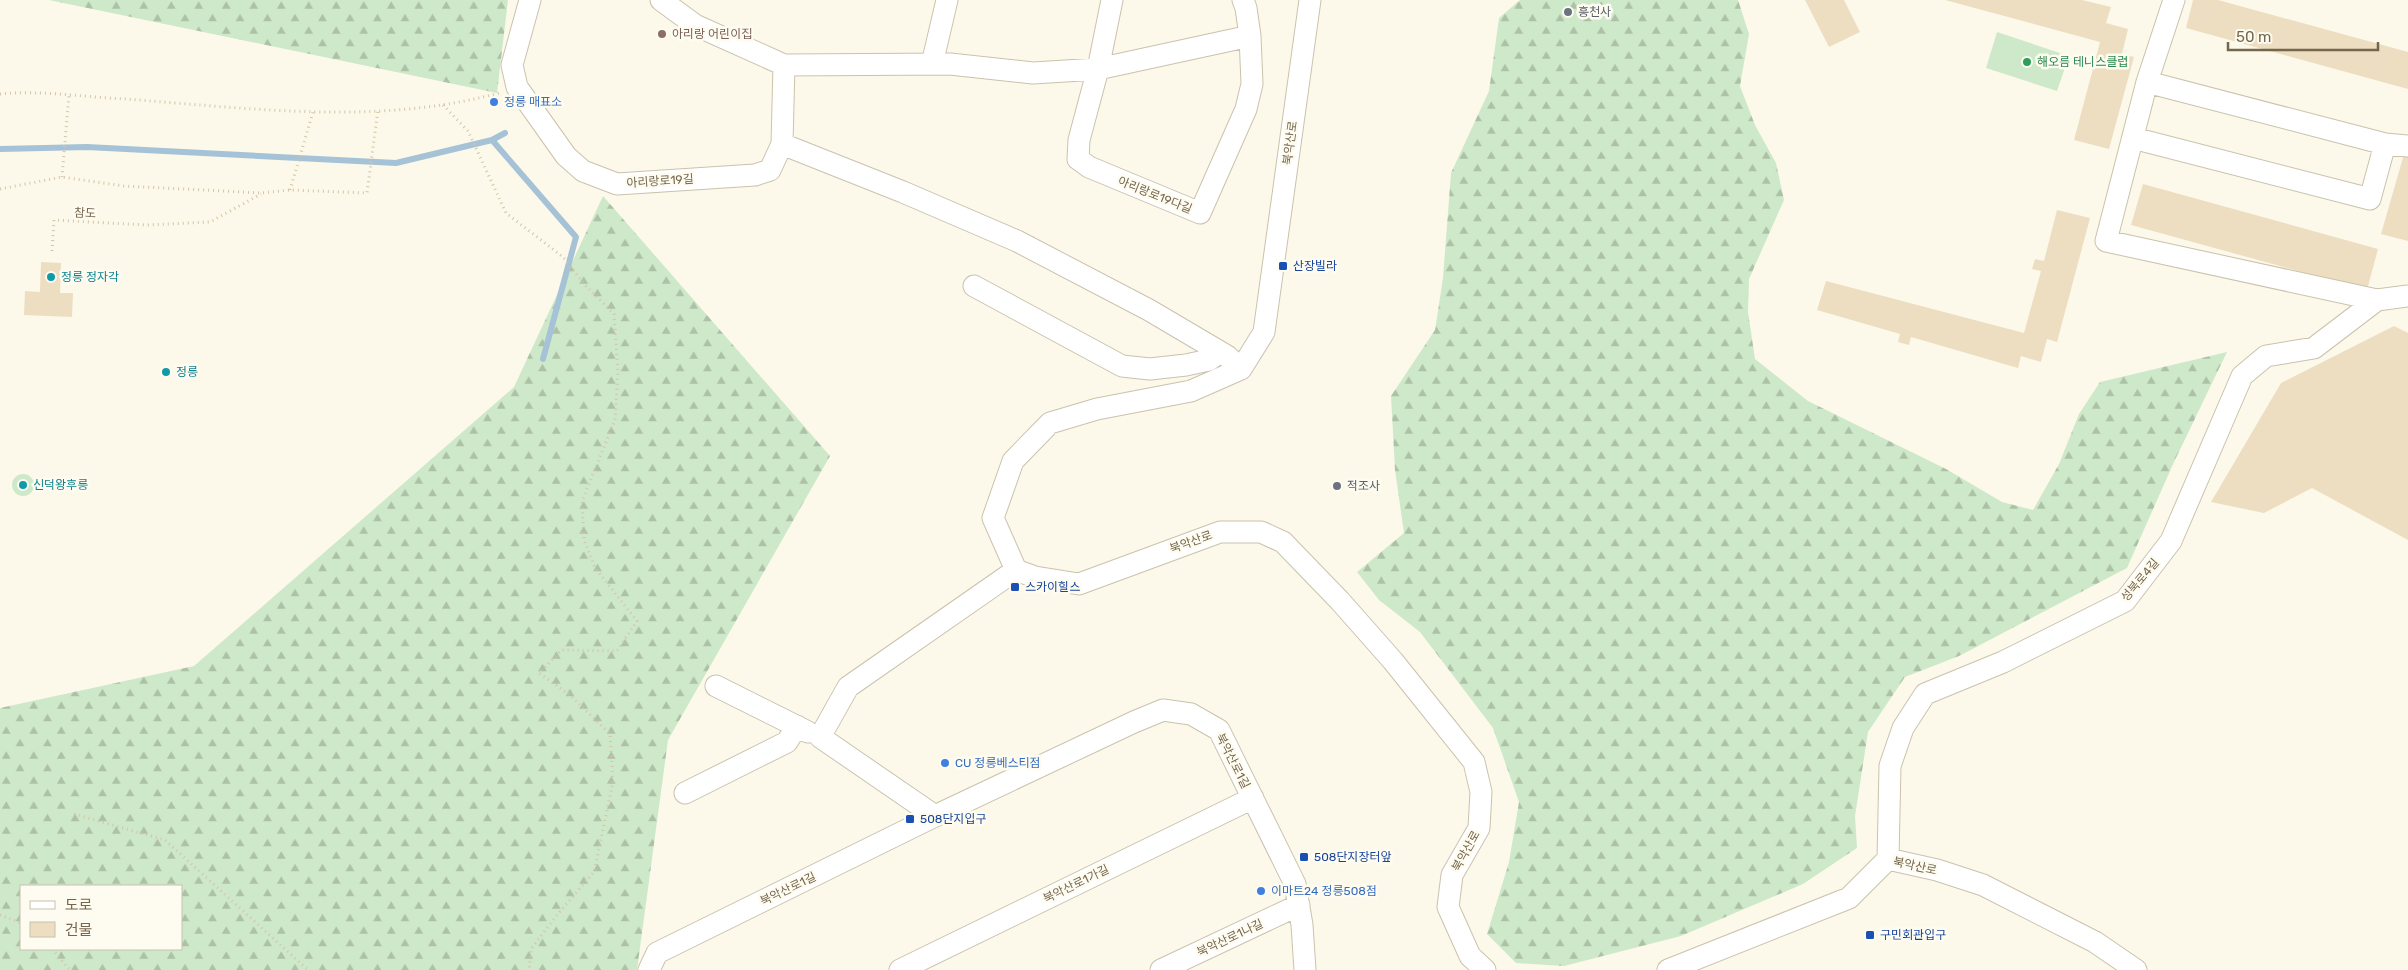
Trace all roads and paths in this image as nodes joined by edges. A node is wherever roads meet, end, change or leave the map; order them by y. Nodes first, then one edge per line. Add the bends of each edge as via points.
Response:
1 (530, 0) edge
2 (661, 0) edge
3 (947, 0) edge
4 (1112, 0) edge
5 (1243, 0) edge
6 (1310, 0) edge
7 (2174, 0) edge
8 (1250, 36) junction
9 (932, 64) junction
10 (784, 66) junction
11 (1098, 70) junction
12 (2147, 82) junction
13 (517, 87) junction
14 (0, 94) edge
15 (69, 96) junction
16 (443, 105) junction
17 (378, 110) junction
18 (313, 112) junction
19 (2133, 138) junction
20 (782, 144) junction
21 (2385, 144) junction
22 (2408, 146) edge
23 (62, 176) junction
24 (0, 189) edge
25 (290, 190) junction
26 (261, 193) junction
27 (52, 251) dead end
28 (974, 286) dead end
29 (2408, 296) edge
30 (2377, 300) junction
31 (1220, 352) junction
32 (1241, 369) junction
33 (1016, 570) junction
34 (716, 686) dead end
35 (797, 726) junction
36 (820, 737) junction
37 (685, 793) dead end
38 (1253, 798) junction
39 (74, 814) dead end
40 (936, 816) junction
41 (1888, 859) junction
42 (1299, 905) junction
43 (0, 915) edge
44 (20, 923) edge
45 (53, 950) edge
46 (70, 970) edge
47 (308, 970) edge
48 (529, 970) edge
49 (649, 970) edge
50 (900, 970) edge
51 (1161, 970) edge
52 (1305, 970) edge
53 (1485, 970) edge
54 (1668, 970) edge
55 (2136, 970) edge

1 - 13 street, 아리랑로19길 via 512,65
2 - 10 street via 695,24
3 - 9 street
4 - 11 street, 아리랑로19다길
5 - 8 street, 아리랑로19다길
6 - 32 street, 북악산로 via 1264,332
7 - 12 street
8 - 11 street
8 - 11 street, 아리랑로19다길 via 1252,84 1246,109 1200,213 1089,167 1078,159 1079,140
9 - 10 street
9 - 11 street via 1033,73
10 - 20 street, 아리랑로19길
12 - 19 street
12 - 21 street
13 - 16 path
13 - 20 street, 아리랑로19길 via 566,156 583,171 617,184 755,174 770,170
14 - 15 path
15 - 18 path
15 - 23 path
16 - 17 path
16 - 48 path via 468,131 506,213 563,257 614,314 618,371 614,420 582,501 584,540 595,568 637,621 617,651 562,650 538,673 570,696 610,734 614,782 594,872 531,949
17 - 18 path
17 - 25 path via 367,193
18 - 25 path
19 - 21 street via 2370,199
19 - 30 street via 2106,241
20 - 31 street via 1017,241 1150,310
21 - 22 street
23 - 24 path
23 - 26 path via 124,186
25 - 26 path
26 - 27 path, 참도 via 210,222 146,225 54,220
28 - 31 street via 1122,366 1150,369 1186,365 1208,360
29 - 30 street, 성북로4길
30 - 41 street, 성북로4길 via 2314,348 2266,356 2242,376 2171,541 2125,601 2003,662 1925,694 1903,728 1890,766
31 - 32 street
32 - 33 street via 1191,391 1097,409 1050,423 1012,461 993,518
33 - 36 street via 848,687
33 - 53 street, 북악산로 via 1079,584 1220,532 1262,532 1282,542 1340,601 1474,762 1481,792 1479,828 1452,874 1448,907 1470,956
34 - 35 street
35 - 36 street
35 - 37 street via 787,742
36 - 40 street
38 - 40 street, 북악산로1길 via 1219,730 1191,714 1163,710
38 - 42 street, 북악산로1길 via 1295,884
38 - 50 street, 북악산로1가길
39 - 47 path via 165,840
40 - 49 street, 북악산로1길 via 657,953
41 - 54 street, 북악산로 via 1849,898
41 - 55 street, 북악산로 via 1983,885 2094,942
42 - 51 street, 북악산로1나길
42 - 52 street, 북악산로1길
43 - 44 path
45 - 46 path

